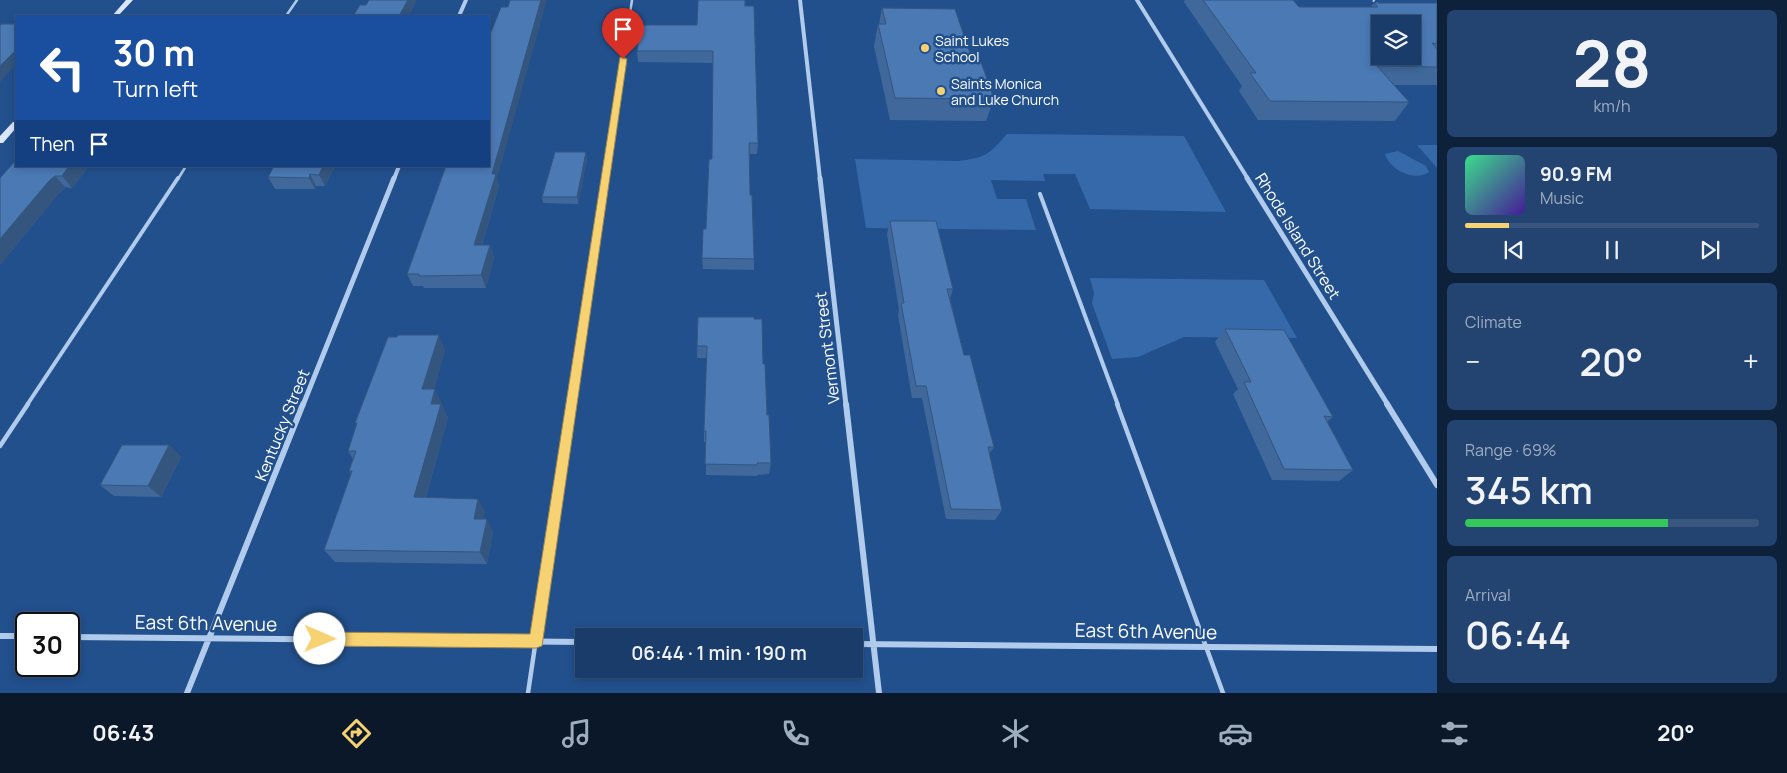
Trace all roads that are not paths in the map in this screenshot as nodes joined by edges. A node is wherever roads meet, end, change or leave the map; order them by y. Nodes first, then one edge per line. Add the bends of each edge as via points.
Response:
1 (130, 0) edge
2 (297, 0) edge
3 (466, 0) edge
4 (632, 0) edge
5 (800, 0) edge
6 (1137, 0) edge
7 (116, 15) edge
8 (287, 15) edge
9 (459, 15) edge
10 (15, 125) edge
11 (0, 141) edge
12 (185, 167) edge
13 (399, 167) edge
14 (1040, 194) dead end
15 (0, 446) edge
16 (1437, 485) edge
17 (0, 636) edge
18 (15, 636) edge
19 (80, 637) edge
20 (210, 638) junction
21 (536, 641) junction
22 (575, 642) edge
23 (863, 644) edge
24 (874, 644) junction
25 (1206, 647) junction
26 (1437, 649) edge
27 (187, 693) edge
28 (528, 693) edge
29 (879, 693) edge
30 (1223, 693) edge

1 - 7 main road
2 - 8 lane
3 - 9 street
4 - 21 lane
5 - 24 street, Vermont Street
6 - 16 street, Rhode Island Street
10 - 11 main road
12 - 15 lane
13 - 20 street, Kentucky Street
14 - 25 lane
17 - 18 street
19 - 20 street, East 6th Avenue
20 - 21 street, East 6th Avenue
20 - 27 street, Kentucky Street
21 - 22 street, East 6th Avenue
21 - 28 lane
23 - 24 street, East 6th Avenue
24 - 25 street, East 6th Avenue
24 - 29 street, Vermont Street
25 - 26 street, East 6th Avenue
25 - 30 lane

